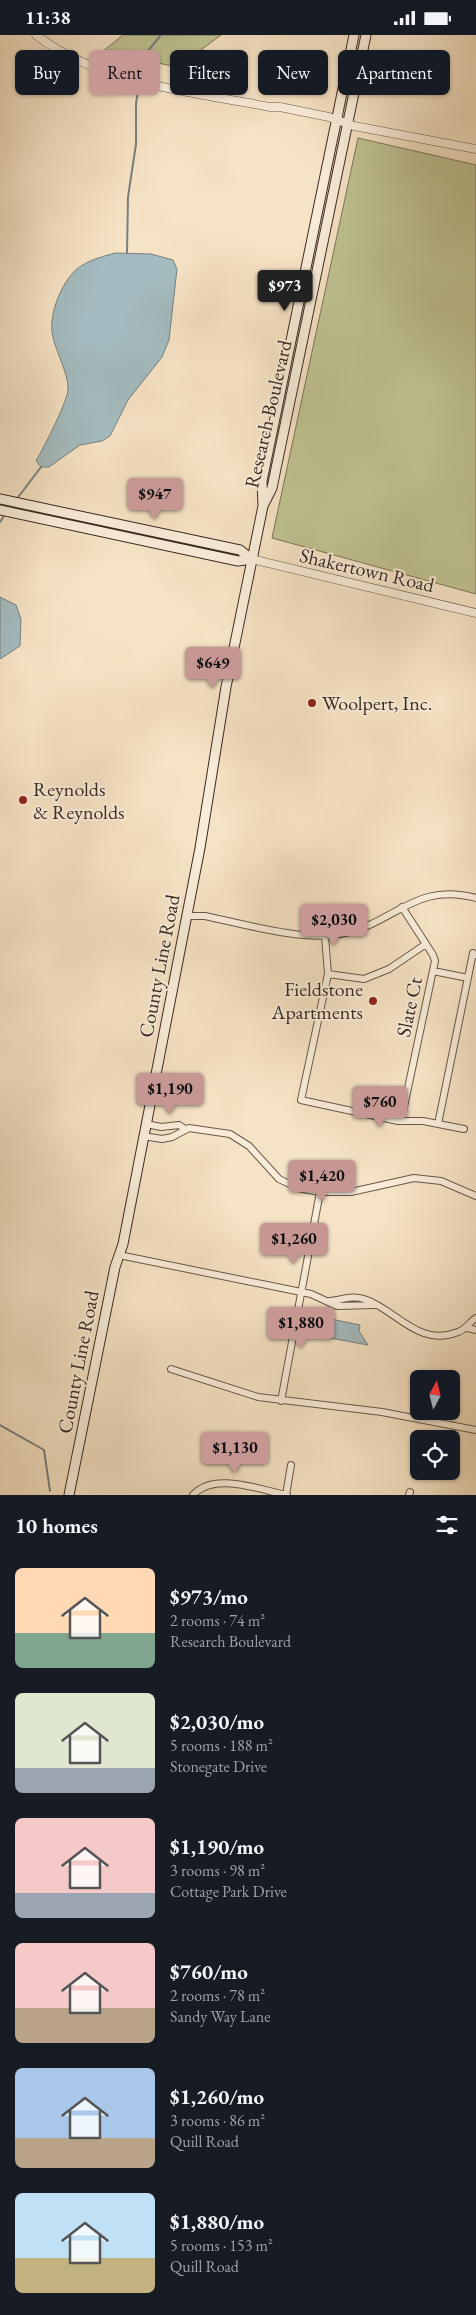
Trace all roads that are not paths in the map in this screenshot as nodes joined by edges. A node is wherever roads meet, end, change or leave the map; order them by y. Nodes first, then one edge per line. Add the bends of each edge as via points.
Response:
1 (36, 35) edge
2 (354, 35) edge
3 (366, 35) edge
4 (337, 120) junction
5 (347, 123) junction
6 (476, 149) edge
7 (290, 349) junction
8 (301, 351) junction
9 (0, 499) edge
10 (263, 506) junction
11 (0, 510) edge
12 (251, 559) junction
13 (476, 613) edge
14 (476, 898) edge
15 (402, 907) junction
16 (188, 916) junction
17 (325, 936) junction
18 (426, 944) junction
19 (476, 955) edge
20 (433, 971) junction
21 (328, 973) junction
22 (468, 978) junction
23 (402, 1121) junction
24 (146, 1124) junction
25 (438, 1124) junction
26 (185, 1129) junction
27 (464, 1129) dead end
28 (143, 1136) junction
29 (320, 1192) junction
30 (476, 1197) edge
31 (119, 1255) junction
32 (301, 1293) junction
33 (476, 1318) edge
34 (467, 1328) junction
35 (476, 1330) edge
36 (171, 1369) dead end
37 (281, 1401) junction
38 (476, 1430) edge
39 (291, 1465) dead end
40 (69, 1495) edge
41 (193, 1495) edge
42 (286, 1495) edge

1 - 4 street via 79,61 124,78
2 - 4 main road, Research Boulevard
3 - 5 main road, Research Boulevard
4 - 5 street
4 - 7 main road, Research Boulevard
5 - 6 street
5 - 8 main road, Research Boulevard
7 - 8 main road
7 - 10 main road, Research Boulevard via 262,481
8 - 10 main road, Research Boulevard via 272,489
9 - 12 main road via 240,550
10 - 12 main road, Research Boulevard
11 - 12 main road via 238,561
12 - 13 street, Shakertown Road
12 - 16 main road, County Line Road
14 - 15 street via 454,893 434,895 416,899
15 - 17 street via 373,925
15 - 18 street, Slate Ct
16 - 17 street
16 - 24 main road, County Line Road
17 - 21 street
18 - 20 street, Slate Ct via 434,955
18 - 21 street via 389,969 364,979
19 - 22 street via 473,953
20 - 22 street
20 - 23 street, Slate Ct
21 - 23 street via 301,1100
22 - 25 street
23 - 25 street
24 - 26 street via 161,1127 179,1125
24 - 28 main road, County Line Road
25 - 27 street
26 - 28 street via 180,1134 162,1139
26 - 29 street via 204,1129 238,1137 279,1179 298,1188
28 - 31 main road, County Line Road
29 - 30 street via 351,1192 414,1178 441,1181
29 - 32 street
31 - 32 street
31 - 40 main road, County Line Road
32 - 34 street via 348,1308 375,1305 417,1331 446,1336
32 - 37 street
33 - 34 street
34 - 35 street
36 - 37 street
37 - 38 street via 382,1412
39 - 42 street
41 - 42 street via 204,1486 221,1482

